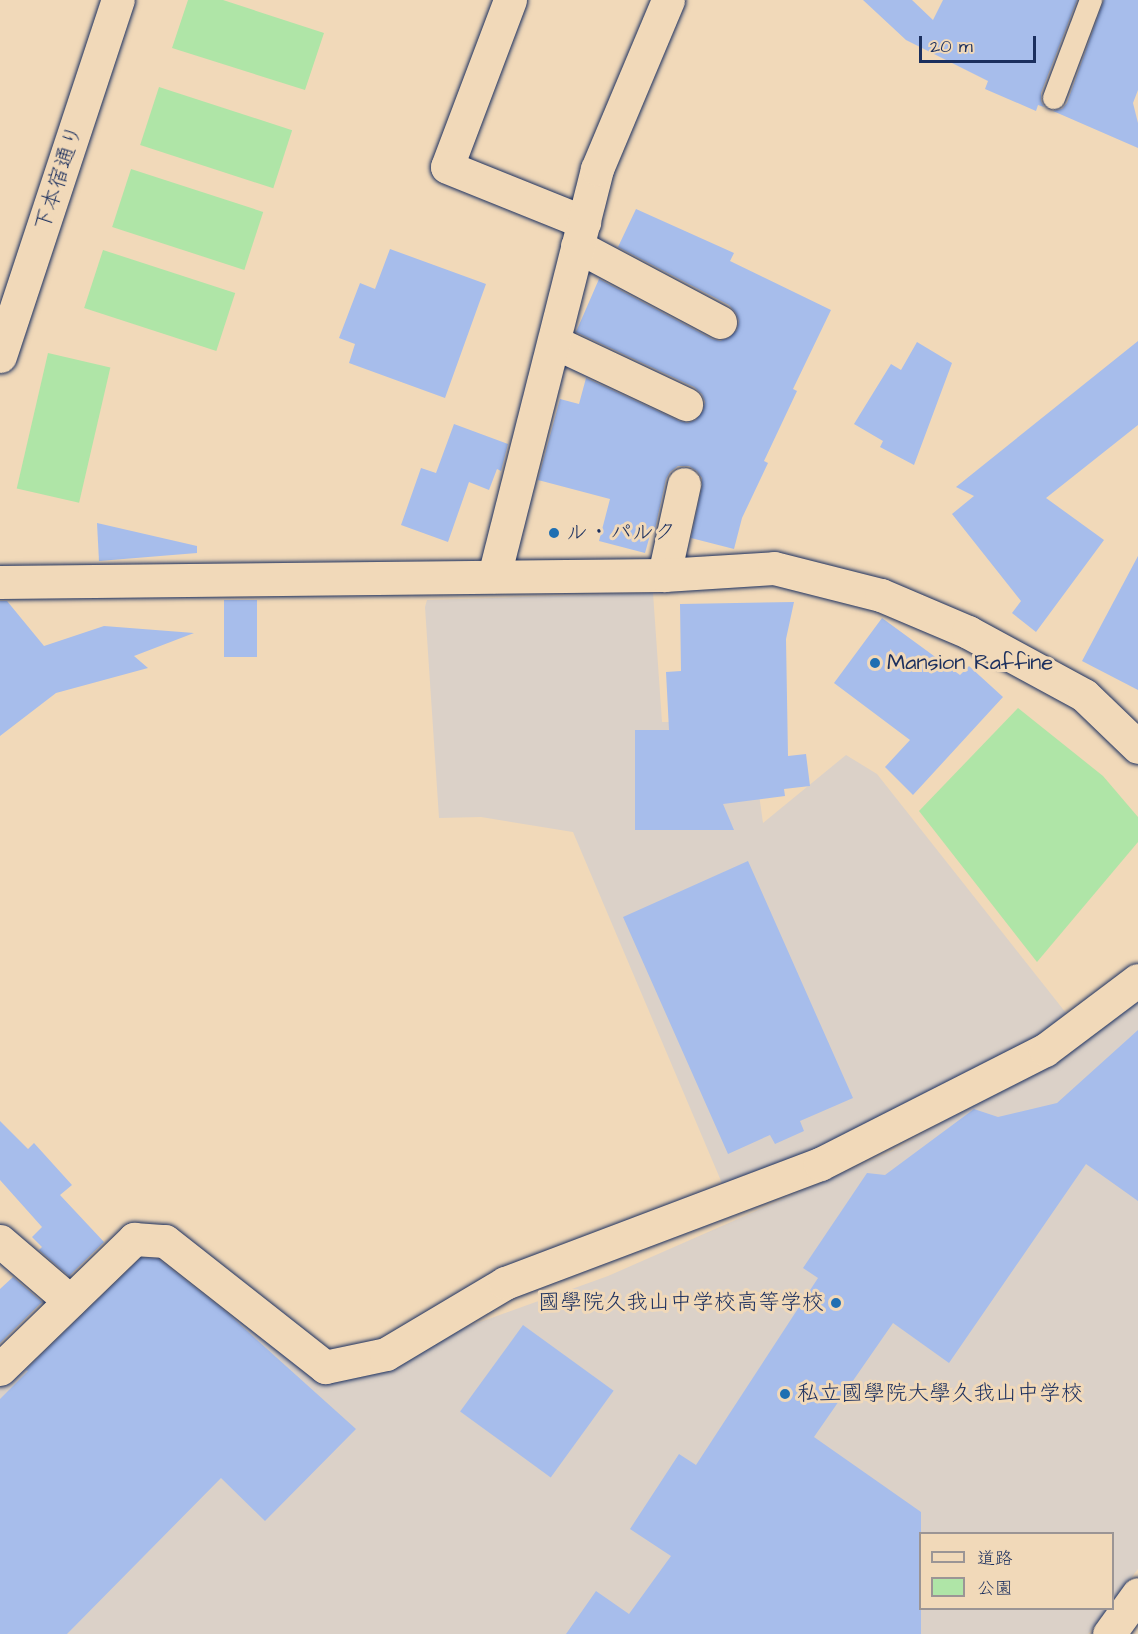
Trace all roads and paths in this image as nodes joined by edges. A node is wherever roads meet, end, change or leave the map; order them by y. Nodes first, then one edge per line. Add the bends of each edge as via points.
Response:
1 (118, 0) edge
2 (510, 0) edge
3 (668, 0) edge
4 (1091, 0) edge
5 (1054, 98) dead end
6 (581, 234) junction
7 (720, 322) dead end
8 (554, 342) junction
9 (0, 356) edge
10 (686, 404) dead end
11 (684, 484) dead end
12 (664, 574) junction
13 (494, 576) junction
14 (0, 582) edge
15 (1138, 747) edge
16 (1138, 980) edge
17 (0, 1241) edge
18 (70, 1301) junction
19 (0, 1369) edge
20 (1138, 1594) edge
21 (1109, 1634) edge

1 - 9 street, 下本宿通り
2 - 6 street via 447,167
3 - 6 street via 597,169
4 - 5 lane
6 - 7 street
6 - 8 street
8 - 10 street
8 - 13 street
11 - 12 street
12 - 13 street
12 - 15 street via 774,568 881,595 968,632 1084,695
13 - 14 street
16 - 18 street via 1045,1050 831,1159 505,1283 386,1354 325,1367 165,1241 134,1239
17 - 18 street
18 - 19 street
20 - 21 street

